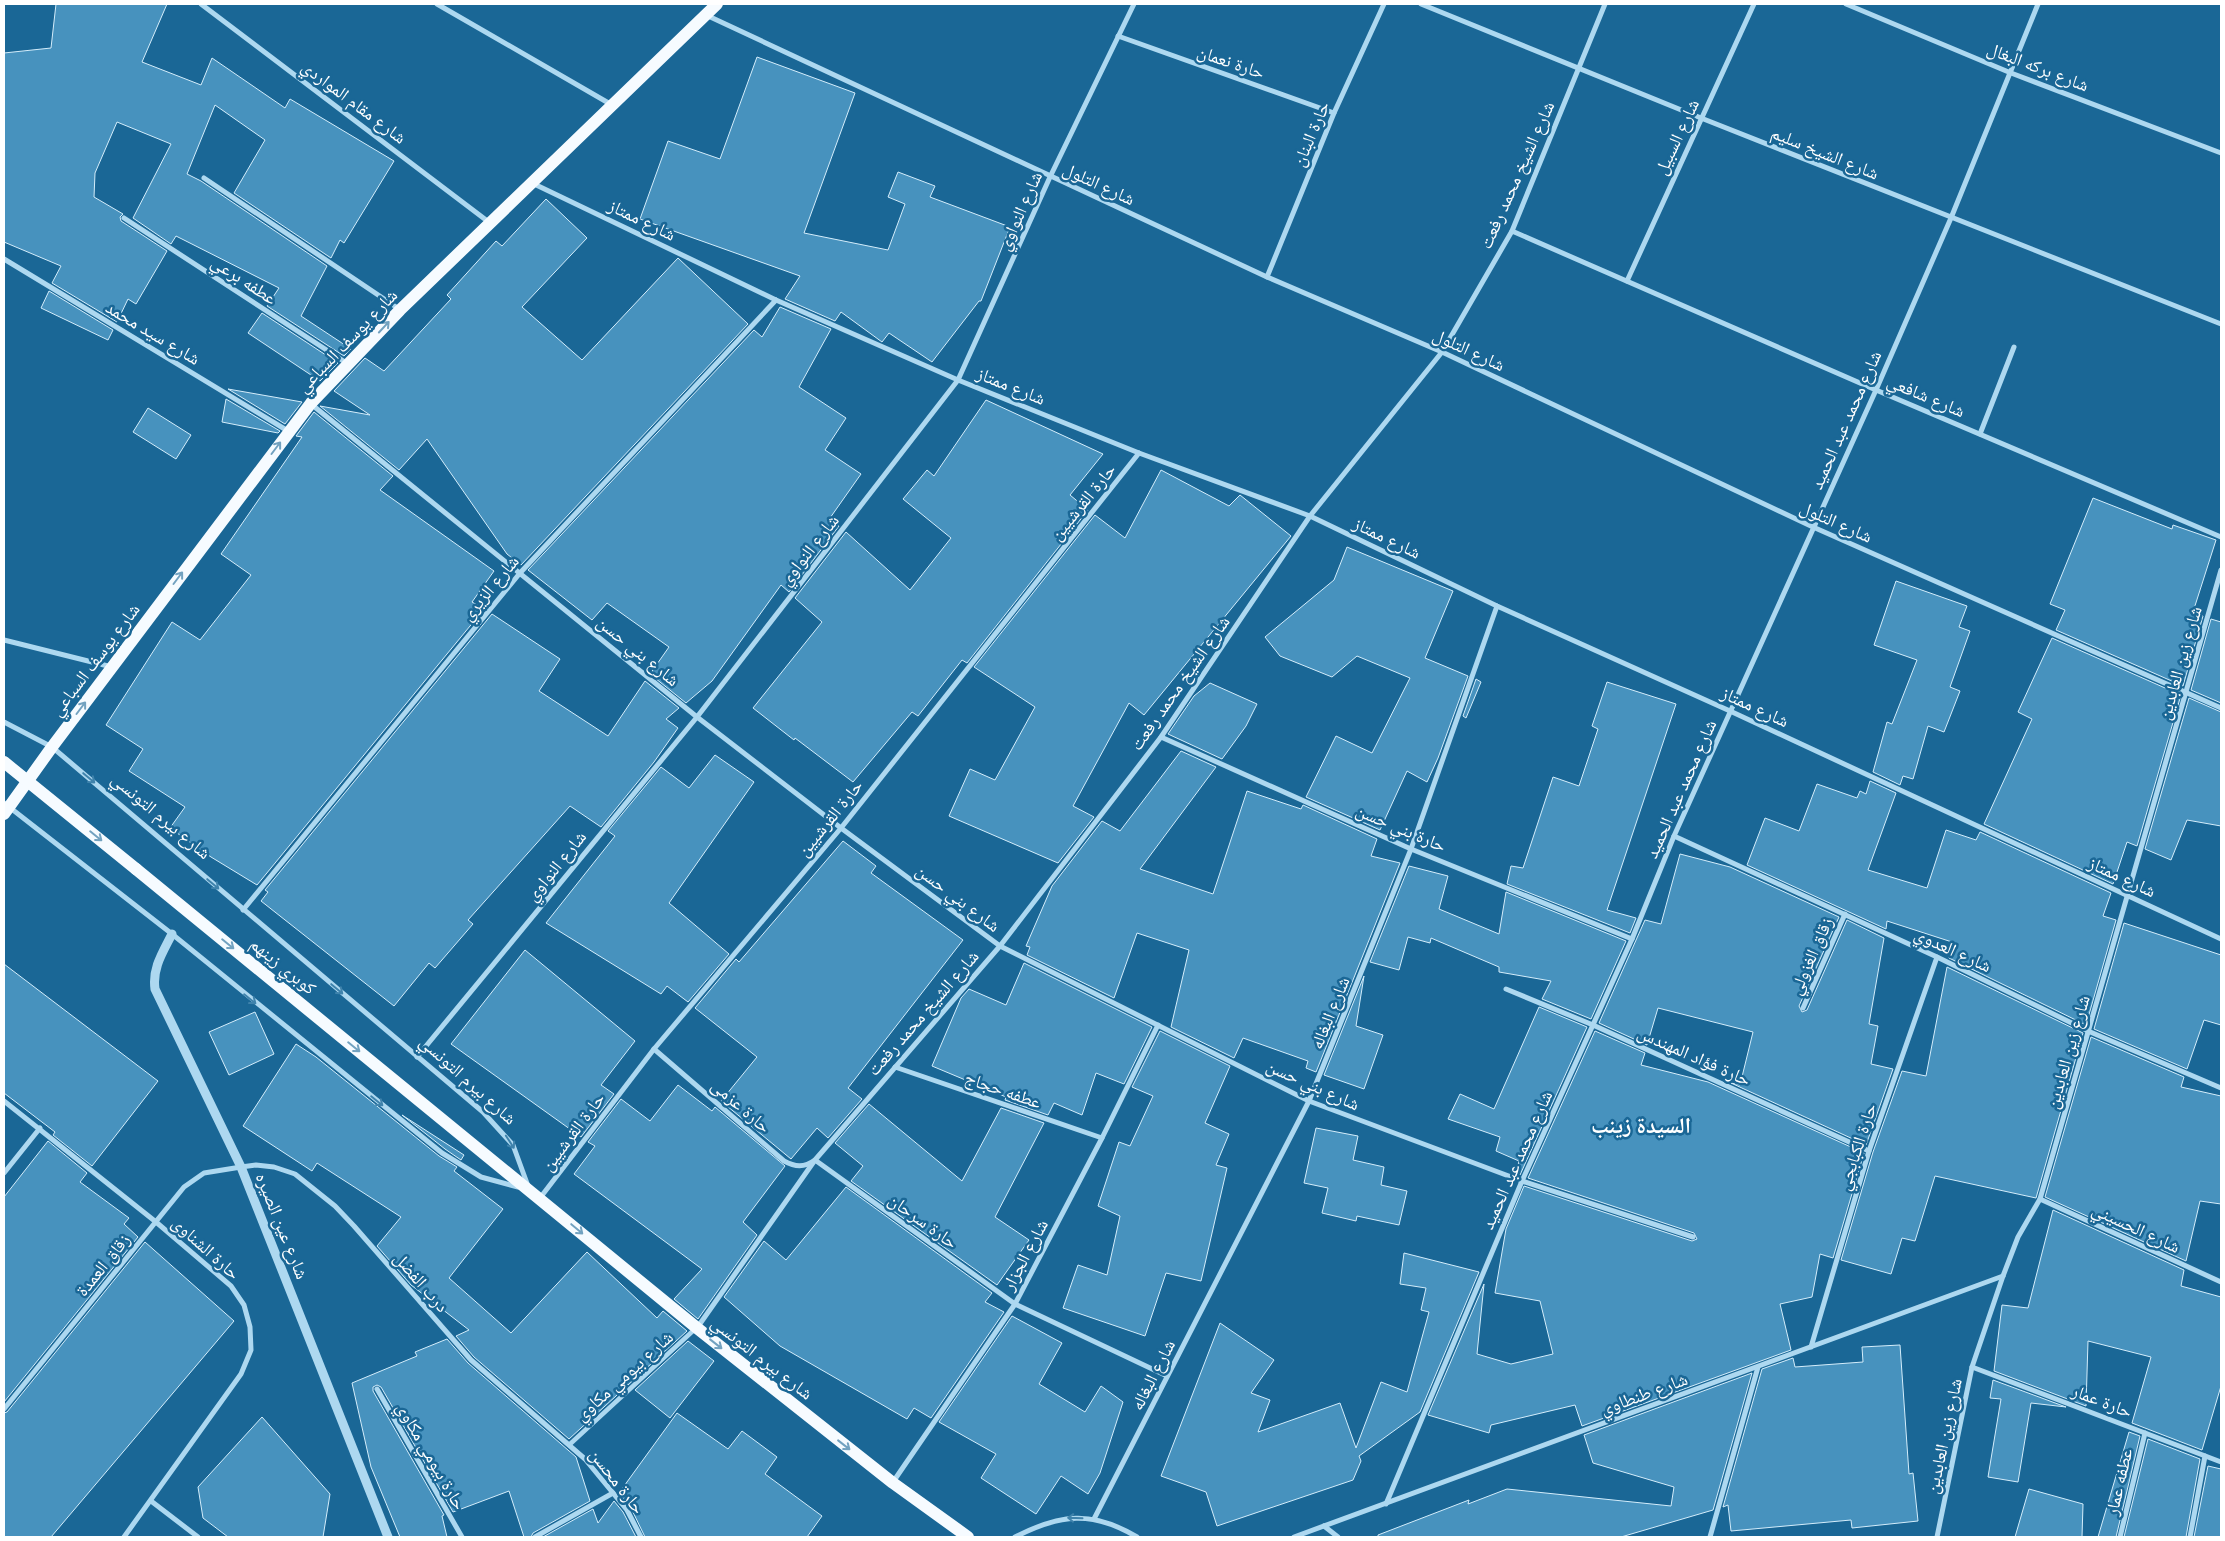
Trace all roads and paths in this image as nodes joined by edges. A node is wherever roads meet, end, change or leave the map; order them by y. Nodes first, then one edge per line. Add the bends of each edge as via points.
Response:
1 (201, 4) edge
2 (438, 4) edge
3 (718, 4) edge
4 (1134, 4) edge
5 (1384, 4) edge
6 (1421, 4) edge
7 (1605, 4) edge
8 (1754, 4) edge
9 (1846, 4) edge
10 (2038, 4) edge
11 (706, 15) junction
12 (1118, 36) junction
13 (1578, 69) junction
14 (2011, 72) junction
15 (612, 105) junction
16 (1334, 113) junction
17 (1701, 118) junction
18 (2221, 152) edge
19 (1050, 177) junction
20 (204, 178) dead end
21 (532, 182) junction
22 (124, 218) dead end
23 (1951, 218) junction
24 (490, 223) junction
25 (1512, 231) junction
26 (4, 259) edge
27 (1267, 277) junction
28 (1626, 281) junction
29 (776, 300) junction
30 (400, 310) junction
31 (2221, 324) edge
32 (2014, 346) dead end
33 (1442, 352) junction
34 (348, 364) junction
35 (958, 380) junction
36 (1876, 390) junction
37 (311, 403) junction
38 (288, 431) junction
39 (1980, 434) junction
40 (1139, 453) junction
41 (1310, 516) junction
42 (1813, 527) junction
43 (2221, 537) edge
44 (2221, 570) edge
45 (520, 573) junction
46 (1497, 606) junction
47 (4, 640) edge
48 (112, 667) junction
49 (2186, 693) junction
50 (2221, 708) edge
51 (1730, 710) junction
52 (697, 717) junction
53 (4, 722) edge
54 (1161, 737) junction
55 (52, 747) junction
56 (4, 762) edge
57 (5, 808) edge
58 (840, 828) junction
59 (1674, 836) junction
60 (1411, 848) junction
61 (2128, 895) junction
62 (243, 910) junction
63 (1844, 914) junction
64 (172, 934) junction
65 (1632, 939) junction
66 (2221, 939) edge
67 (1000, 946) junction
68 (1937, 957) junction
69 (1506, 989) dead end
70 (1803, 1008) dead end
71 (1158, 1025) junction
72 (1593, 1025) junction
73 (2088, 1031) junction
74 (654, 1049) junction
75 (417, 1057) junction
76 (895, 1067) junction
77 (2221, 1088) edge
78 (4, 1101) edge
79 (1309, 1101) junction
80 (40, 1128) junction
81 (1102, 1138) junction
82 (1869, 1151) junction
83 (815, 1160) junction
84 (241, 1167) junction
85 (4, 1172) edge
86 (1522, 1181) junction
87 (529, 1189) junction
88 (540, 1198) junction
89 (2040, 1199) junction
90 (156, 1222) junction
91 (1693, 1237) dead end
92 (2003, 1276) junction
93 (2221, 1282) edge
94 (1015, 1304) junction
95 (697, 1328) junction
96 (1811, 1347) junction
97 (1972, 1366) junction
98 (1758, 1367) junction
99 (1167, 1376) junction
100 (376, 1389) dead end
101 (4, 1409) edge
102 (2145, 1432) junction
103 (569, 1445) junction
104 (2205, 1456) junction
105 (2221, 1462) edge
106 (892, 1483) junction
107 (613, 1493) junction
108 (151, 1501) junction
109 (1386, 1504) junction
110 (1094, 1519) junction
111 (1324, 1526) junction
112 (124, 1537) edge
113 (198, 1537) edge
114 (388, 1537) edge
115 (462, 1537) edge
116 (535, 1537) edge
117 (641, 1537) edge
118 (968, 1537) edge
119 (1015, 1537) edge
120 (1137, 1537) edge
121 (1294, 1537) edge
122 (1338, 1537) edge
123 (1710, 1537) edge
124 (1937, 1537) edge
125 (2120, 1537) edge
126 (2190, 1537) edge

1 - 24 street, شارع مقام المواردي
2 - 15 street
3 - 11 main road, شارع يوسف السباعي
4 - 12 street, شارع النواوي
5 - 16 street, حارة البنان
6 - 13 street, شارع الشيخ سليم
7 - 13 street, شارع الشيخ محمد رفعت
8 - 17 street, شارع السبيل
9 - 14 street, شارع بركه البغال
10 - 14 street, شارع محمد عبد الحميد
11 - 15 main road, شارع يوسف السباعي
11 - 19 street, شارع التلول
12 - 16 street, حارة نعمان
12 - 19 street, شارع النواوي
13 - 17 street, شارع الشيخ سليم
13 - 25 street, شارع الشيخ محمد رفعت
14 - 18 street, شارع بركه البغال
14 - 23 street, شارع محمد عبد الحميد
15 - 21 main road, شارع يوسف السباعي
16 - 27 street, حارة البنان
17 - 23 street, شارع الشيخ سليم
17 - 28 street, شارع السبيل
19 - 27 street, شارع التلول
19 - 35 street, شارع النواوي
20 - 30 street
21 - 24 main road, شارع يوسف السباعي
21 - 29 street, شارع ممتاز
22 - 34 street, عطفه برعي
23 - 31 street, شارع الشيخ سليم
23 - 36 street, شارع محمد عبد الحميد
24 - 30 main road, شارع يوسف السباعي
25 - 28 street, شارع شافعي
25 - 33 street, شارع الشيخ محمد رفعت
26 - 38 street, شارع سيد محمد
27 - 33 street, شارع التلول
28 - 36 street, شارع شافعي
29 - 35 street, شارع ممتاز
29 - 45 street, شارع الزيري
34 -> 30 main road, شارع يوسف السباعي
32 - 39 street
33 - 41 street, شارع الشيخ محمد رفعت
33 - 42 street, شارع التلول
34 - 37 main road, شارع يوسف السباعي
35 - 40 street, شارع ممتاز
35 - 52 street, شارع النواوي
36 - 39 street, شارع شافعي
36 - 42 street, شارع محمد عبد الحميد
37 - 38 main road, شارع يوسف السباعي
37 - 45 street, شارع بني حسن
48 -> 38 main road, شارع يوسف السباعي
39 - 43 street, شارع شافعي
40 - 41 street, شارع ممتاز
40 - 58 street, حارة القرشيين
41 - 46 street, شارع ممتاز
41 - 54 street, شارع الشيخ محمد رفعت
42 - 49 street, شارع التلول
42 - 51 street, شارع محمد عبد الحميد
44 - 49 street, شارع زين العابدين
45 - 52 street, شارع بني حسن
45 - 62 street, شارع الزيري
46 - 51 street, شارع ممتاز
46 - 60 street, شارع البغاله
47 - 48 street
55 -> 48 main road, شارع يوسف السباعي
49 - 50 street, شارع التلول
49 - 61 street, شارع زين العابدين
51 - 59 street, شارع محمد عبد الحميد
51 - 61 street, شارع ممتاز
52 - 58 street, شارع بني حسن
52 - 75 street, شارع النواوي
53 - 55 street, شارع بيرم التونسي
54 - 60 street, حارة بني حسن
54 - 67 street, شارع الشيخ محمد رفعت
55 - 57 main road, شارع يوسف السباعي
55 -> 62 street, شارع بيرم التونسي
56 -> 87 main road, كوبري زينهم, bridge
57 - 64 street
58 - 67 street, شارع بني حسن
58 - 74 street, حارة القرشيين
59 - 63 street, شارع العدوي
59 - 65 street, شارع محمد عبد الحميد
60 - 65 street, حارة بني حسن
60 - 79 street, شارع البغاله
61 - 66 street, شارع ممتاز
61 - 73 street, شارع زين العابدين
62 -> 75 street, شارع بيرم التونسي
63 - 68 street, شارع العدوي
63 - 70 street, زقاق الغزولي
64 - 84 street, شارع عين الصيره via 153,977 155,989
64 -> 87 street via 442,1154 481,1177
65 - 72 street, شارع محمد عبد الحميد
67 - 71 street, شارع بني حسن
67 - 76 street, شارع الشيخ محمد رفعت
68 - 73 street, شارع العدوي
68 - 82 street, حارة الكبابجي
69 - 72 street, حارة فؤاد المهندس
71 - 79 street, شارع بني حسن
71 - 81 street, شارع الجزار
72 - 82 street, حارة فؤاد المهندس
72 - 86 street, شارع محمد عبد الحميد
73 - 77 street, شارع العدوي
73 - 89 street, شارع زين العابدين
74 - 83 street, حارة عزمى via 784,1161 800,1167
74 - 88 street, حارة القرشيين
75 -> 87 street, شارع بيرم التونسي via 502,1130 513,1145
76 - 81 street, عطفه حجاج
76 - 83 street, شارع الشيخ محمد رفعت
78 - 80 street, حارة الشناوى
79 - 86 street, شارع بني حسن
79 - 99 street, شارع البغاله
80 - 85 street
80 - 90 street, حارة الشناوى
81 - 94 street, شارع الجزار
82 - 96 street, حارة الكبابجي
83 - 94 street, حارة سرحان
83 - 95 street, شارع الشيخ محمد رفعت
84 - 90 street, زقاق العمدة via 204,1173 193,1180
84 - 103 street, درب الفضل via 274,1167 295,1174 335,1206 471,1360
84 - 114 street, شارع عين الصيره
86 - 91 street, شارع بني حسن
86 - 109 street, شارع محمد عبد الحميد
87 - 88 main road, كوبري زينهم
88 -> 95 main road, شارع بيرم التونسي
89 - 92 street, شارع زين العابدين via 2018,1237
89 - 93 street, شارع الحسيني
90 - 101 street, زقاق العمدة
90 - 108 street, حارة الشناوى via 231,1286 244,1305 250,1327 251,1350 240,1374
92 - 96 street, شارع طنطاوي
92 - 97 street, شارع زين العابدين
94 - 99 street, حارة سرحان
94 - 106 street, شارع الجزار
95 - 103 street, شارع بيومي مكاوي
95 -> 106 main road, شارع بيرم التونسي
96 - 98 street, شارع طنطاوي
97 - 102 street, حارة عمار
97 - 124 street, شارع زين العابدين
98 - 109 street, شارع طنطاوي
98 - 123 street
99 - 110 street, شارع البغاله
100 - 115 street, حارة بيومي مكاوي
102 - 104 street, حارة عمار
102 - 125 street, عطفه عمار
103 - 107 street, حارة محسن
104 - 105 street, حارة عمار
104 - 126 street
106 - 118 main road, شارع بيرم التونسي
107 - 116 street
107 - 117 street, حارة محسن via 627,1510
108 - 112 street, حارة الشناوى
108 - 113 street
109 - 111 street, شارع طنطاوي
110 -> 119 street via 1066,1518 1039,1524
110 - 120 street
111 - 121 street, شارع طنطاوي
111 - 122 street

